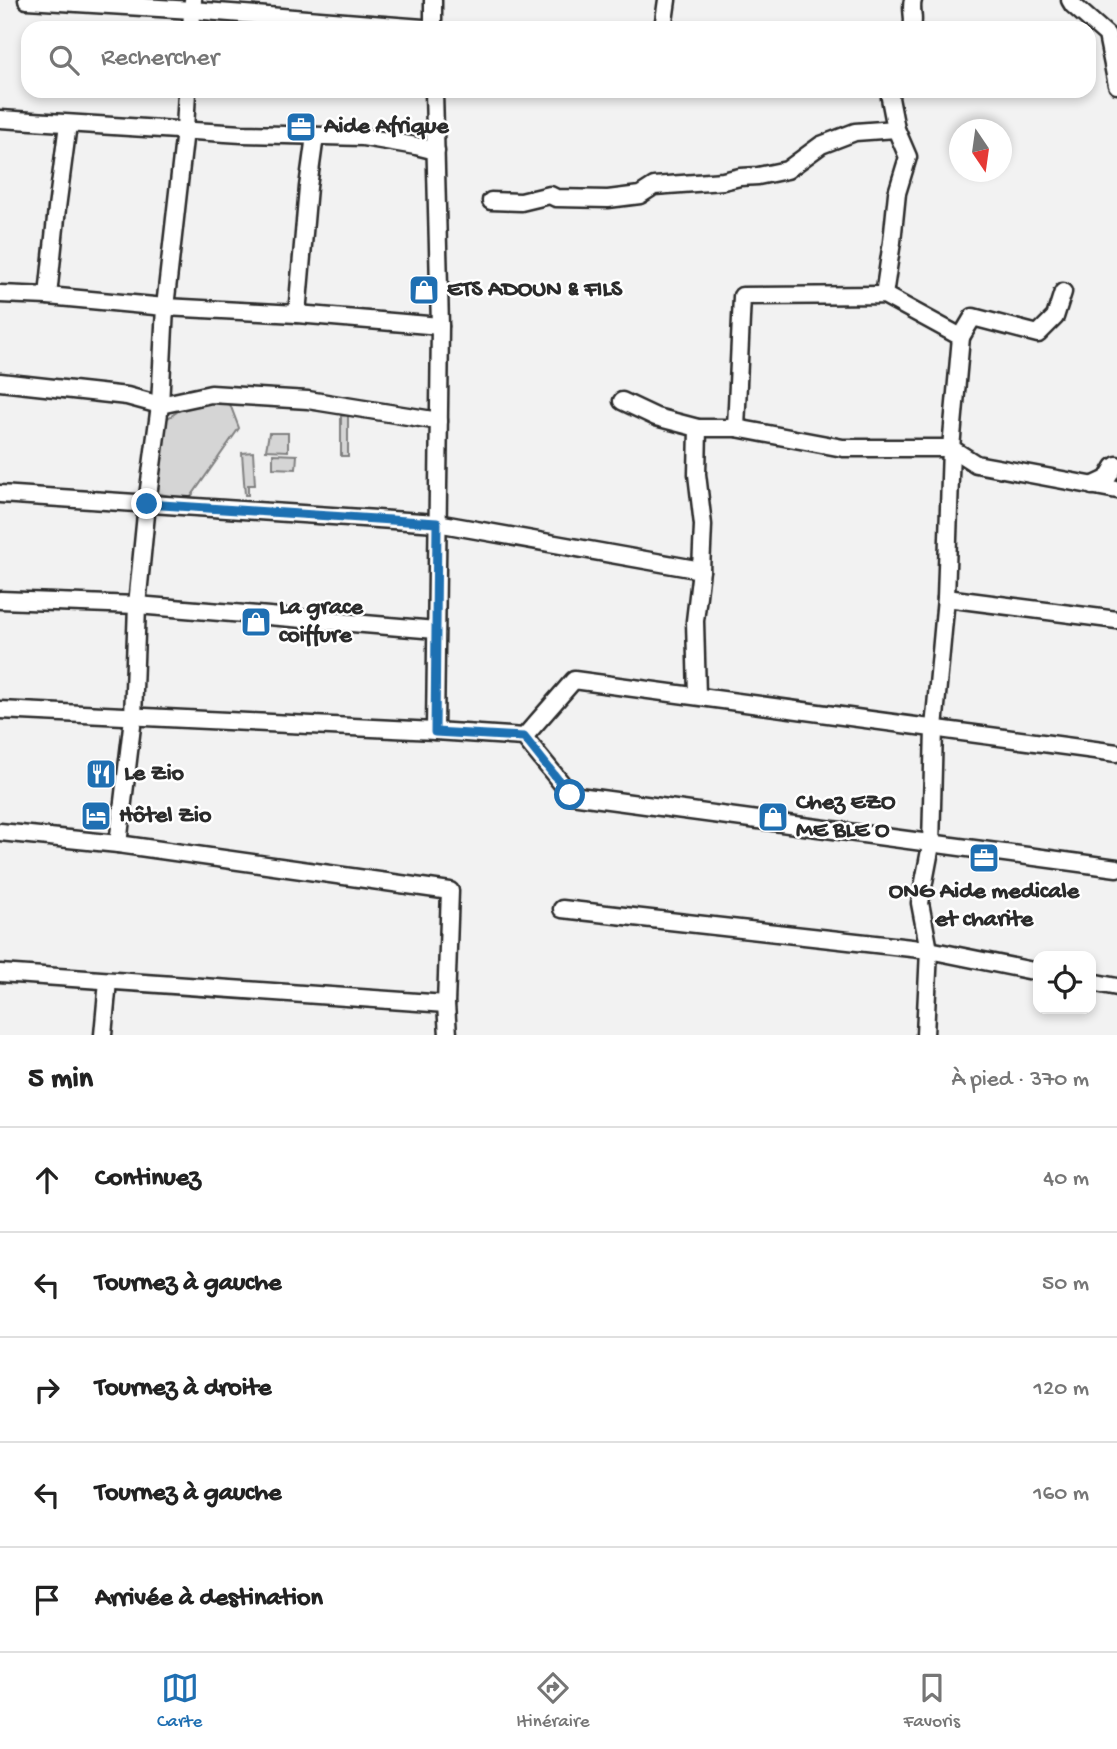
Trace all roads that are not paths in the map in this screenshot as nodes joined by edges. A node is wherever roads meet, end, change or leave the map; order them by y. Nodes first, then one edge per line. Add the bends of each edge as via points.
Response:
1 (27, 0) edge
2 (433, 0) edge
3 (667, 0) edge
4 (914, 0) edge
5 (1070, 0) edge
6 (193, 5) edge
7 (353, 21) edge
8 (433, 21) edge
9 (664, 21) edge
10 (914, 21) edge
11 (1091, 21) edge
12 (1096, 25) edge
13 (1117, 85) edge
14 (186, 98) edge
15 (434, 98) edge
16 (890, 98) edge
17 (0, 119) edge
18 (68, 124) junction
19 (896, 129) junction
20 (184, 131) junction
21 (315, 136) junction
22 (436, 151) junction
23 (491, 201) dead end
24 (1063, 292) dead end
25 (0, 295) edge
26 (884, 295) junction
27 (48, 296) junction
28 (165, 307) junction
29 (297, 314) junction
30 (440, 326) junction
31 (961, 337) junction
32 (0, 382) edge
33 (622, 401) dead end
34 (160, 405) junction
35 (439, 421) junction
36 (698, 428) junction
37 (736, 428) junction
38 (951, 448) junction
39 (1117, 465) edge
40 (1092, 486) junction
41 (1117, 490) edge
42 (0, 494) edge
43 (147, 504) junction
44 (437, 523) junction
45 (701, 570) junction
46 (946, 598) junction
47 (0, 600) edge
48 (137, 605) junction
49 (1117, 620) edge
50 (436, 630) junction
51 (698, 696) junction
52 (0, 710) edge
53 (133, 718) junction
54 (934, 728) junction
55 (435, 732) junction
56 (524, 737) junction
57 (1117, 753) edge
58 (0, 832) edge
59 (118, 844) junction
60 (932, 845) junction
61 (1117, 868) edge
62 (562, 909) dead end
63 (929, 950) junction
64 (1033, 971) edge
65 (0, 973) edge
66 (108, 981) junction
67 (1096, 983) edge
68 (1117, 987) edge
69 (446, 1004) junction
70 (103, 1035) edge
71 (448, 1035) edge
72 (925, 1035) edge

1 - 6 street
2 - 8 street
3 - 9 street
4 - 10 street
5 - 11 street
6 - 7 street
12 - 13 street via 1107,35
14 - 20 street
15 - 22 street
16 - 19 street
17 - 18 street
18 - 20 street
18 - 27 street
19 - 23 street via 856,132 821,145 787,170 758,176 654,186 640,195 608,200 550,195 521,202
19 - 26 street via 908,157 897,193
20 - 21 street
20 - 28 street
21 - 22 street via 363,137
21 - 29 street
22 - 30 street
24 - 31 street via 1055,317 1038,334 973,317
25 - 27 street
26 - 31 street
26 - 37 street via 743,296
27 - 28 street
28 - 29 street
28 - 34 street
29 - 30 street
30 - 35 street
31 - 38 street
32 - 34 street via 127,396
33 - 36 street via 656,417
34 - 35 street via 211,394 253,396
34 - 43 street
35 - 44 street
36 - 37 street
36 - 45 street
37 - 38 street via 843,449
38 - 40 street via 976,464
38 - 46 street
39 - 40 street via 1107,479
40 - 41 street
42 - 43 street
43 - 44 street
43 - 48 street
44 - 45 street
44 - 50 street
45 - 51 street via 695,621
46 - 49 street
46 - 54 street
47 - 48 street
48 - 50 street
48 - 53 street
50 - 55 street
51 - 54 street
51 - 56 street via 574,680
52 - 53 street
53 - 55 street
53 - 59 street
54 - 57 street
54 - 60 street
55 - 56 street
56 - 60 street via 570,795
58 - 59 street
59 - 69 street via 450,891
60 - 61 street
60 - 63 street via 920,903
62 - 63 street
63 - 64 street
63 - 72 street
65 - 66 street
66 - 69 street
66 - 70 street
67 - 68 street
69 - 71 street

